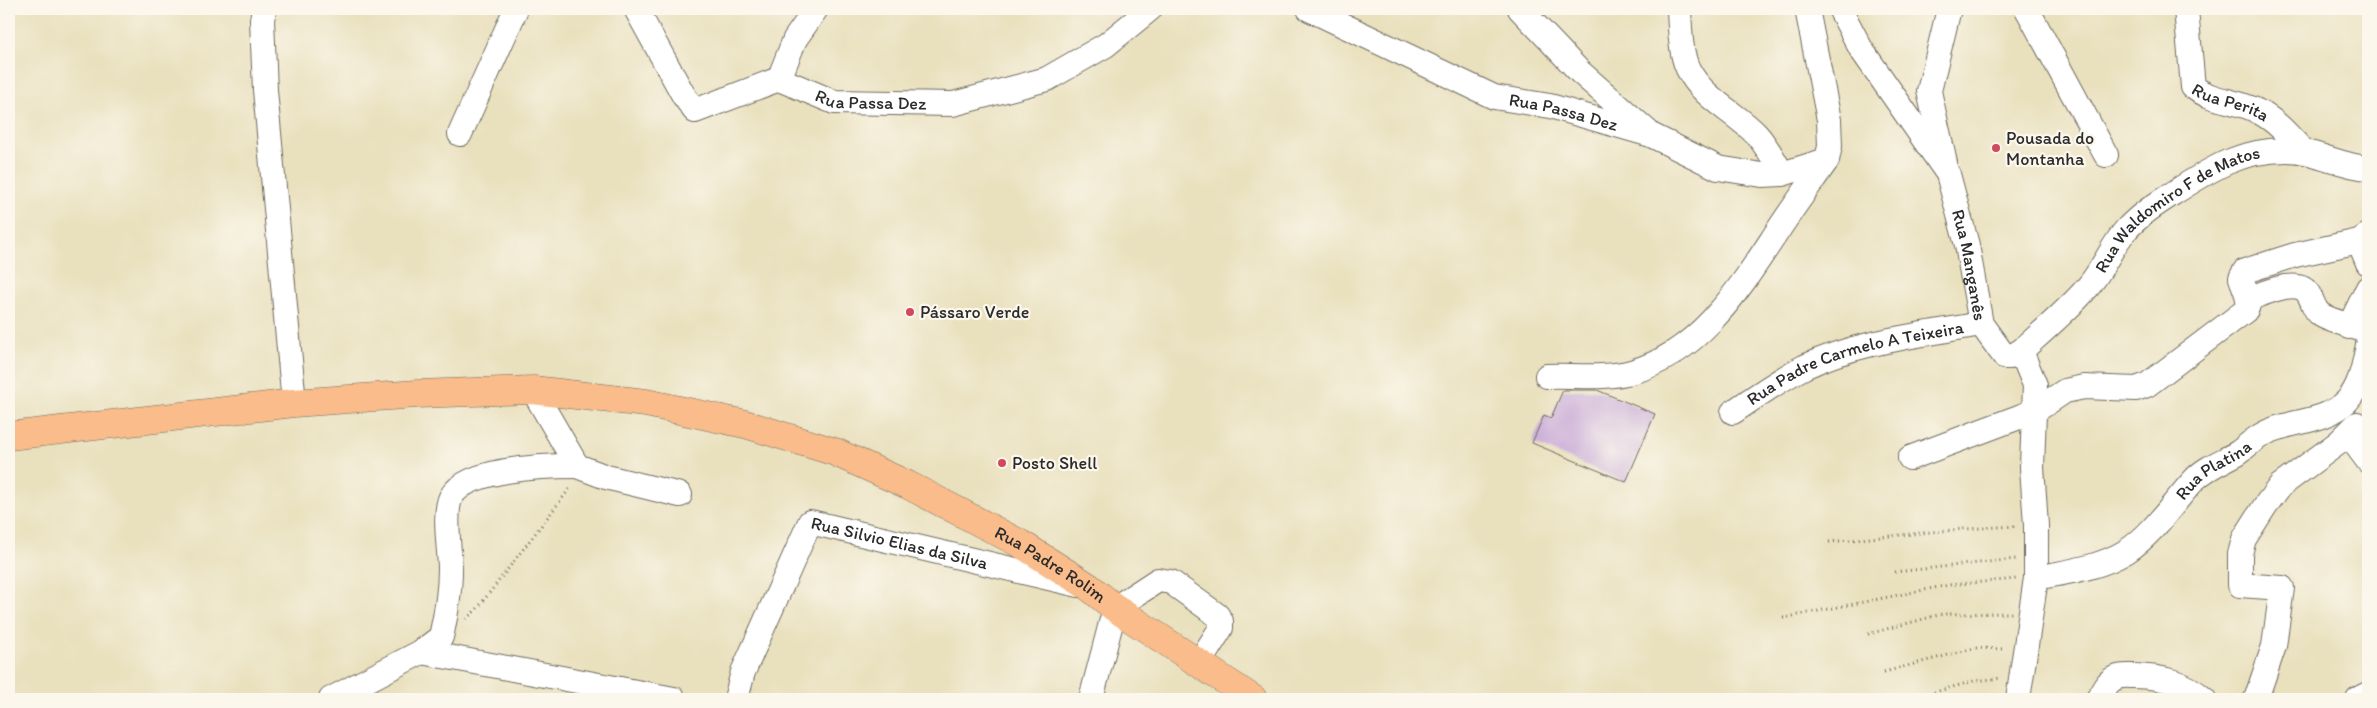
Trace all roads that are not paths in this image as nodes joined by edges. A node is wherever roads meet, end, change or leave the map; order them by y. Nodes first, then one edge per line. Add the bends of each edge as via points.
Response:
1 (264, 9) edge
2 (516, 9) edge
3 (636, 9) edge
4 (816, 9) edge
5 (1150, 9) edge
6 (1309, 9) edge
7 (1520, 9) edge
8 (1679, 9) edge
9 (1807, 9) edge
10 (1840, 9) edge
11 (1949, 9) edge
12 (2027, 9) edge
13 (2186, 9) edge
14 (779, 79) junction
15 (460, 134) dead end
16 (1651, 135) junction
17 (2303, 151) junction
18 (2106, 155) dead end
19 (1827, 160) junction
20 (2368, 168) edge
21 (1782, 174) junction
22 (1948, 174) junction
23 (2365, 246) edge
24 (2368, 288) edge
25 (2248, 299) junction
26 (1982, 324) junction
27 (2359, 330) edge
28 (2368, 345) edge
29 (2021, 351) junction
30 (1548, 376) dead end
31 (533, 390) junction
32 (294, 403) junction
33 (1733, 412) dead end
34 (2035, 412) junction
35 (9, 436) edge
36 (1910, 458) dead end
37 (2368, 461) edge
38 (581, 468) junction
39 (680, 495) dead end
40 (2036, 568) junction
41 (1089, 587) junction
42 (1115, 608) junction
43 (421, 652) junction
44 (1199, 663) junction
45 (2020, 688) edge
46 (2368, 694) edge
47 (331, 699) edge
48 (674, 699) edge
49 (736, 699) edge
50 (1091, 699) edge
51 (1253, 699) edge
52 (2098, 699) edge
53 (2204, 699) edge
54 (2256, 699) edge
55 (2358, 699) edge

1 - 32 street via 265,90
2 - 15 street
3 - 14 street via 684,96 696,111
4 - 14 street via 795,40
5 - 14 street, Rua Passa Dez via 1106,46 1047,79 952,104 834,102
6 - 16 street, Rua Passa Dez via 1494,98 1550,106
7 - 16 street via 1580,72
8 - 21 street via 1687,67 1694,80 1756,135
9 - 19 street via 1829,120
10 - 22 street, Rua Manganês via 1861,49
11 - 22 street via 1929,91
12 - 18 street
13 - 17 street, Rua Perita via 2193,87 2211,98 2259,112 2282,128
16 - 21 street, Rua Passa Dez via 1718,168 1762,175
17 - 20 street, Rua Waldomiro F de Matos via 2352,167
17 - 29 street, Rua Waldomiro F de Matos via 2269,150 2239,156 2217,165 2146,211 2118,240 2087,289
19 - 21 street, Rua Passa Dez
19 - 30 street via 1727,302 1694,339 1630,372
22 - 26 street, Rua Manganês via 1967,245
23 - 25 street via 2295,255 2245,271 2241,278
24 - 27 street
25 - 27 street via 2295,286 2304,289 2313,307 2321,314
25 - 34 street via 2245,311 2147,385 2136,389 2084,387 2065,391
26 - 29 street, Rua Manganês via 2005,356
26 - 33 street, Rua Padre Carmelo A Teixeira via 1860,347 1827,357 1783,378
28 - 40 street, Rua Platina via 2355,390 2337,408 2305,421 2283,424 2218,462 2195,478 2163,518 2125,552 2094,565
29 - 34 street via 2035,385
31 - 32 main road, Rua Padre Rolim
31 - 38 street
31 - 41 main road, Rua Padre Rolim via 646,403 745,424 835,452 908,485 1020,544
32 - 35 main road, Rua Padre Rolim
34 - 36 street
34 - 40 street via 2032,467
37 - 54 street via 2353,429 2280,486 2244,539 2240,554 2240,585 2282,588 2274,646
38 - 39 street
38 - 43 street via 515,469 456,491 449,505 450,577 441,637
40 - 45 street
41 - 42 main road, Rua Padre Rolim
41 - 49 street, Rua Silvio Elias da Silva via 810,522 743,672
42 - 44 main road, Rua Padre Rolim
42 - 44 street via 1158,580 1171,582 1221,621 1221,628
42 - 50 street
43 - 47 street
43 - 48 street
44 - 51 main road, Rua Padre Rolim
46 - 55 street
52 - 53 street via 2108,683 2120,676 2157,677 2172,681 2192,689

